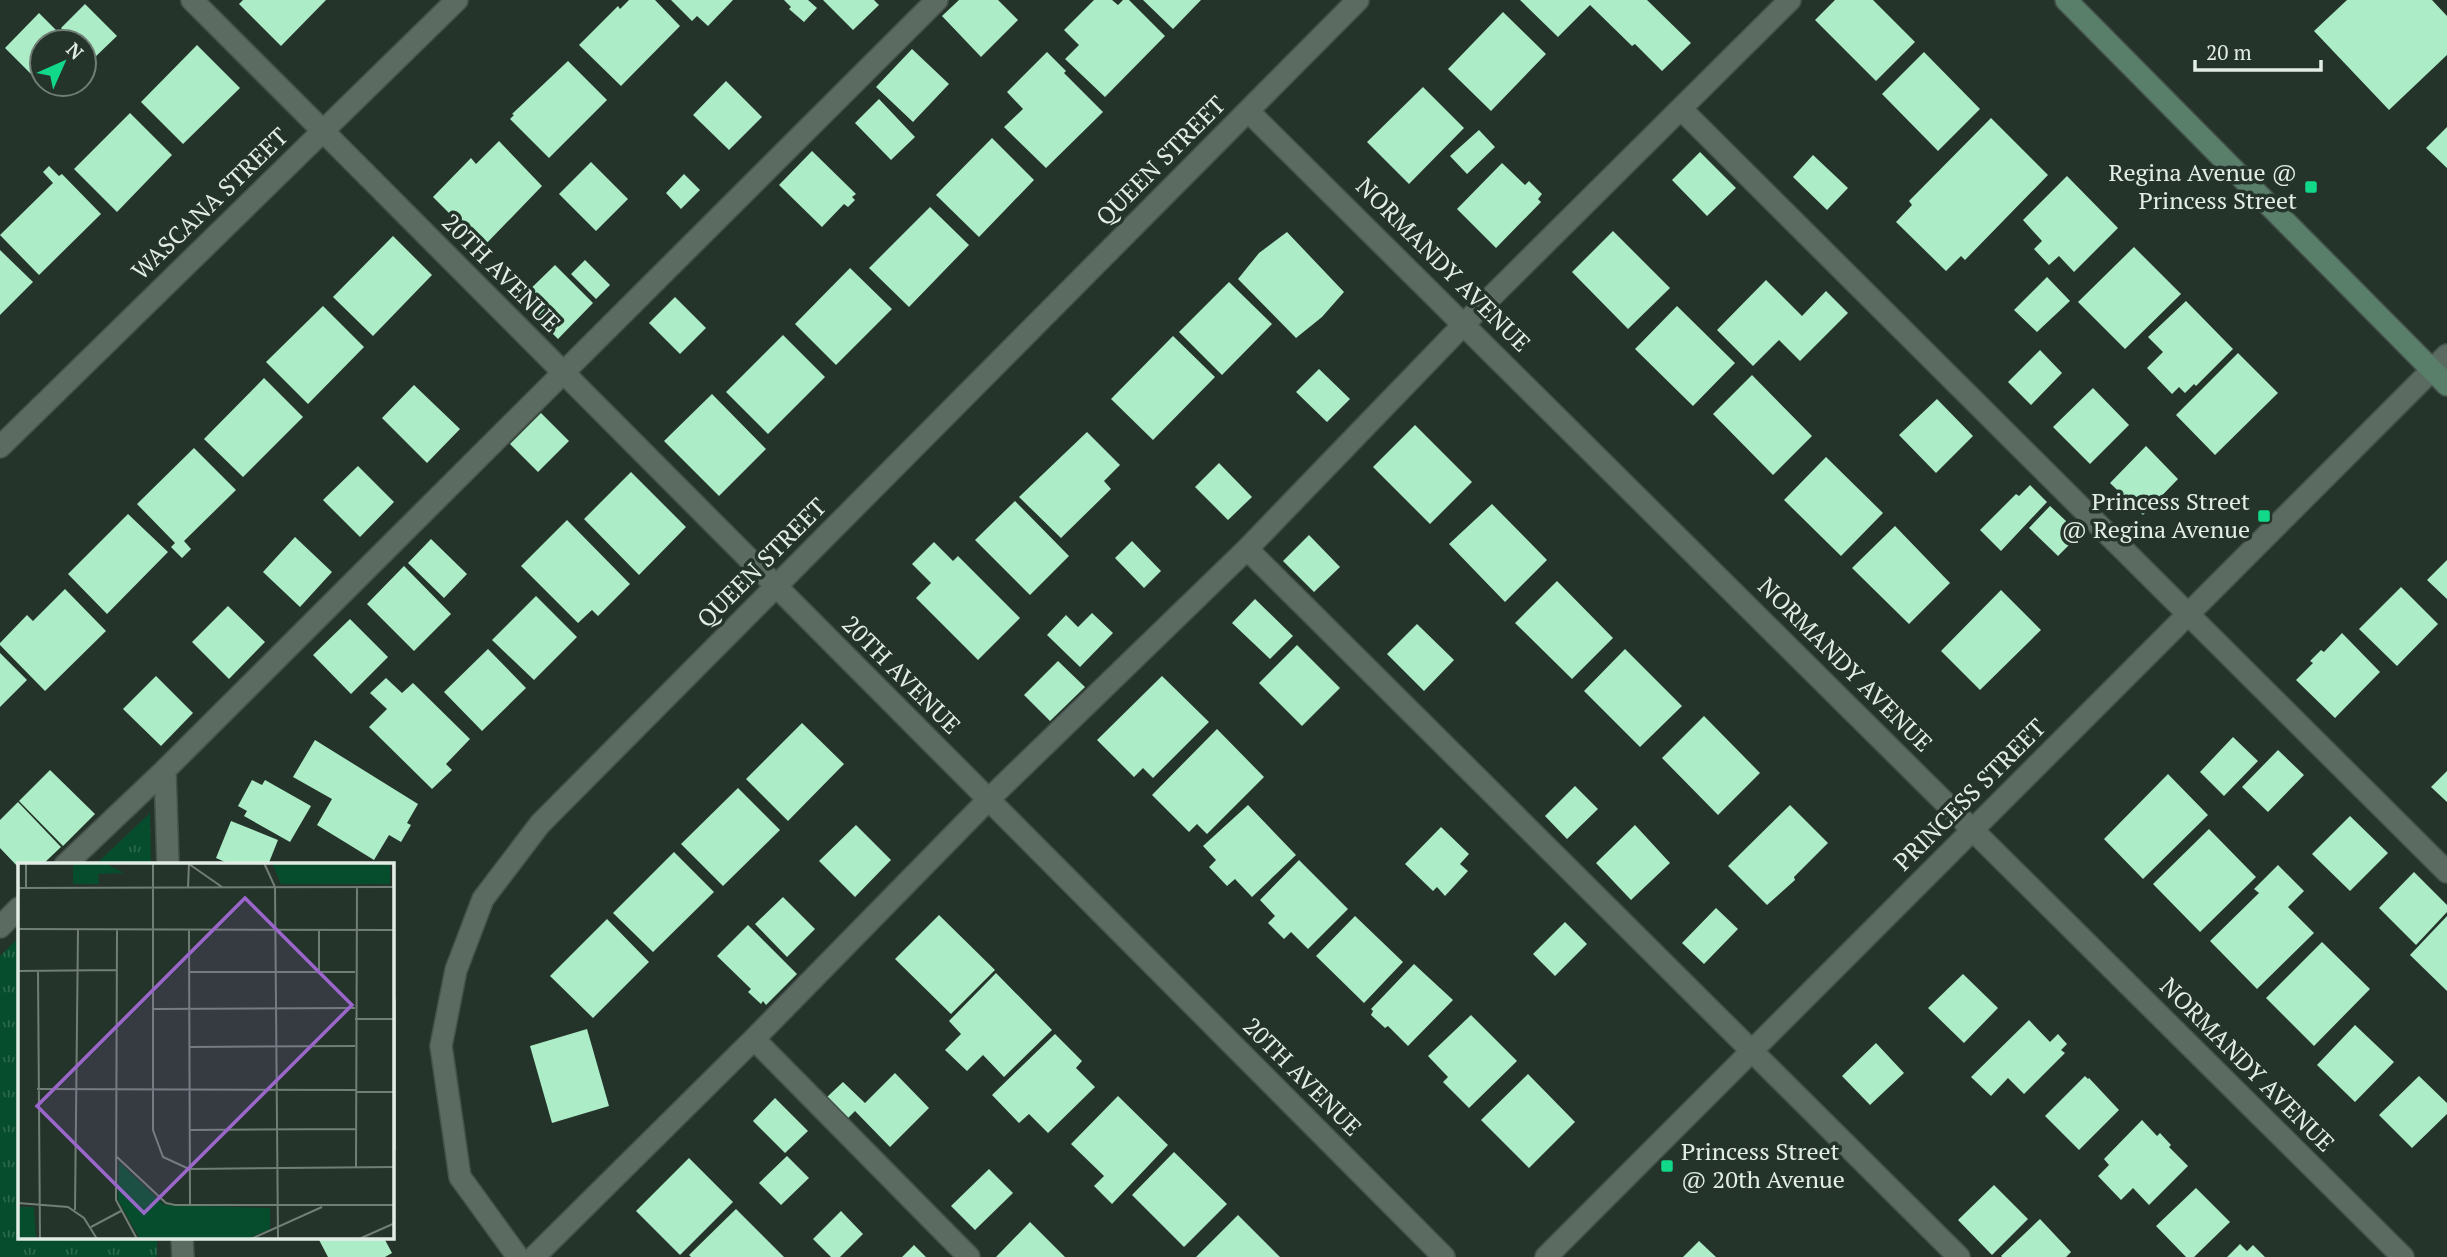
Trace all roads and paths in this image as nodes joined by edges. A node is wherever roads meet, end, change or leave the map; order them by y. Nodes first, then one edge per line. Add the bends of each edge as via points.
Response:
1 (192, 0) edge
2 (457, 0) edge
3 (937, 0) edge
4 (1358, 0) edge
5 (1790, 0) edge
6 (2066, 0) edge
7 (1681, 109) junction
8 (1248, 111) junction
9 (322, 131) junction
10 (1465, 323) junction
11 (2442, 370) edge
12 (563, 373) junction
13 (0, 447) edge
14 (1247, 549) junction
15 (776, 586) junction
16 (2188, 614) junction
17 (165, 770) junction
18 (988, 800) junction
19 (1973, 830) junction
20 (67, 863) edge
21 (168, 863) edge
22 (2447, 873) edge
23 (18, 909) edge
24 (0, 927) edge
25 (754, 1039) junction
26 (1753, 1050) junction
27 (518, 1257) edge
28 (534, 1257) edge
29 (970, 1257) edge
30 (1444, 1257) edge
31 (1546, 1257) edge
32 (1959, 1257) edge
33 (2403, 1257) edge

1 - 9 street, 20TH AVENUE
2 - 9 street, WASCANA STREET
3 - 12 street
4 - 8 street, QUEEN STREET
5 - 7 street
6 - 11 street
7 - 10 street
7 - 16 street
8 - 10 street, NORMANDY AVENUE
8 - 15 street, QUEEN STREET
9 - 12 street, 20TH AVENUE
9 - 13 street, WASCANA STREET
10 - 14 street
10 - 19 street, NORMANDY AVENUE
11 - 16 street, PRINCESS STREET
12 - 15 street, 20TH AVENUE
12 - 17 street
14 - 18 street
14 - 26 street
15 - 18 street, 20TH AVENUE
15 - 27 street, QUEEN STREET via 540,824 482,899 456,970 441,1046 460,1177
16 - 19 street, PRINCESS STREET
16 - 22 street
17 - 20 street
17 - 21 street
18 - 25 street
18 - 30 street, 20TH AVENUE
19 - 26 street, PRINCESS STREET
19 - 33 street, NORMANDY AVENUE
23 - 24 street
25 - 28 street
25 - 29 street
26 - 31 street, PRINCESS STREET
26 - 32 street

